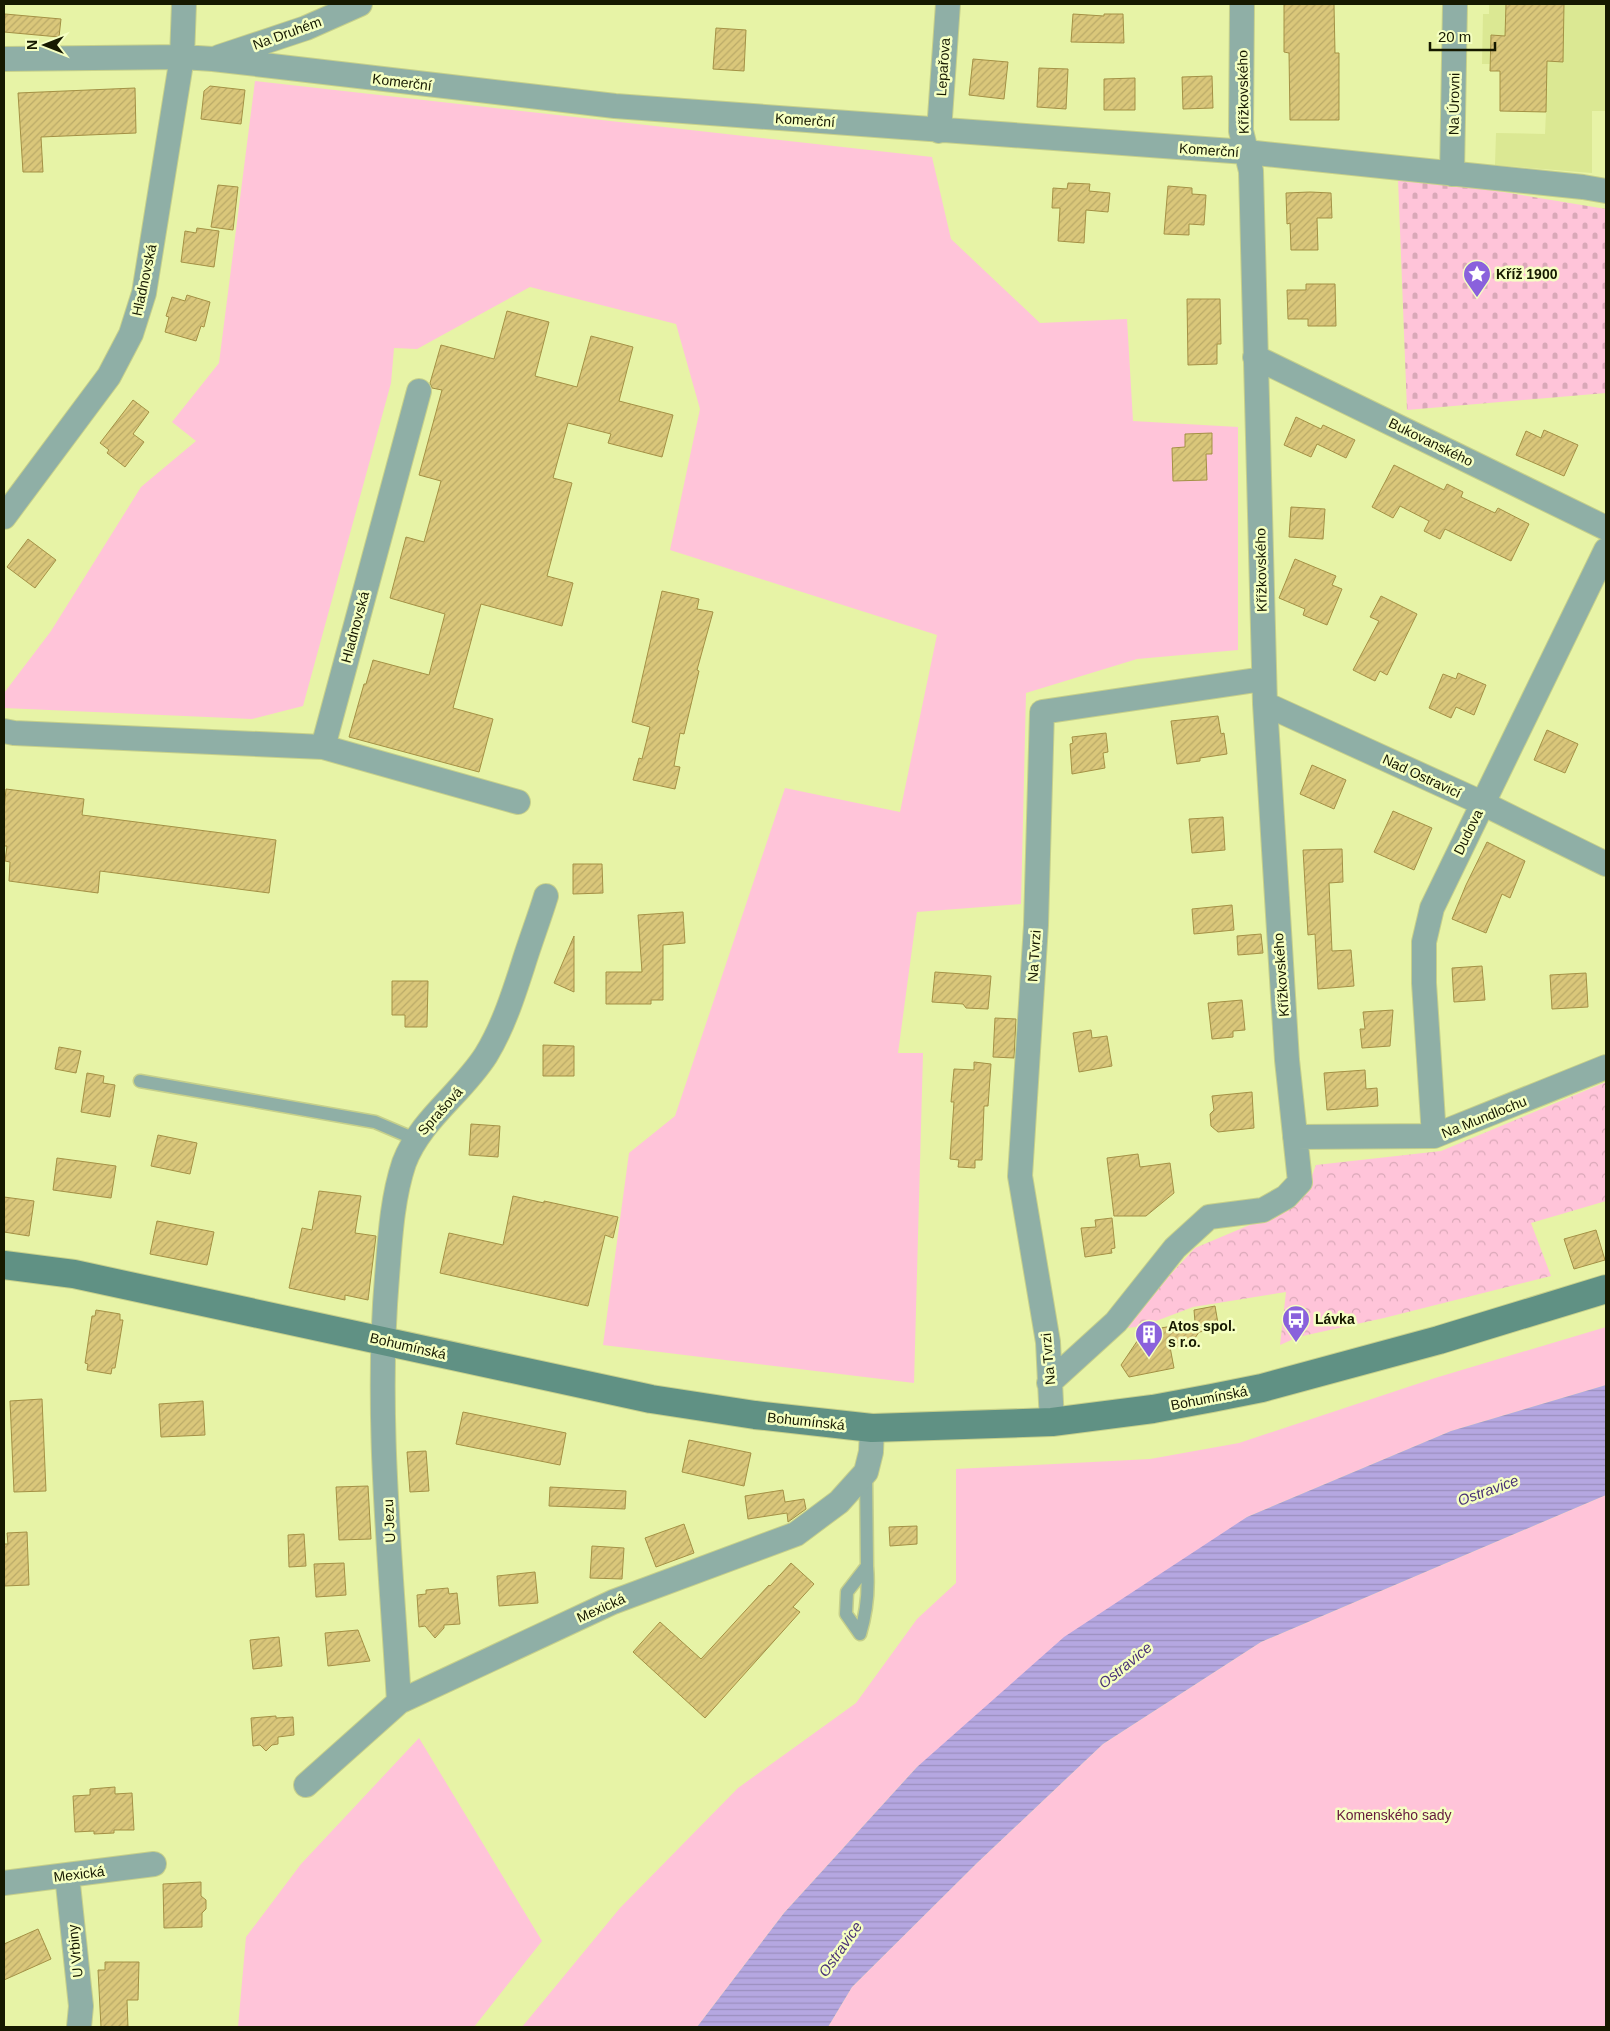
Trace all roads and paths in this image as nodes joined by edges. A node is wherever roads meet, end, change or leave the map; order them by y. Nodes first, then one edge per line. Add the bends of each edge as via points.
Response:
1 (184, 4) edge
2 (360, 4) edge
3 (948, 4) edge
4 (1242, 4) edge
5 (1455, 4) edge
6 (182, 57) junction
7 (4, 59) edge
8 (213, 59) junction
9 (938, 131) junction
10 (1246, 152) junction
11 (1452, 174) junction
12 (1606, 191) edge
13 (1255, 357) junction
14 (419, 391) dead end
15 (4, 517) edge
16 (1606, 528) edge
17 (1606, 550) edge
18 (1264, 680) junction
19 (1264, 704) junction
20 (4, 731) edge
21 (324, 747) junction
22 (518, 802) dead end
23 (1482, 803) junction
24 (1606, 864) edge
25 (546, 896) dead end
26 (1606, 1068) edge
27 (140, 1081) dead end
28 (1434, 1136) junction
29 (1295, 1137) junction
30 (415, 1139) junction
31 (4, 1264) edge
32 (1606, 1289) edge
33 (383, 1340) junction
34 (1050, 1383) junction
35 (1052, 1422) junction
36 (872, 1428) junction
37 (866, 1472) junction
38 (867, 1566) dead end
39 (399, 1702) junction
40 (306, 1785) dead end
41 (154, 1864) dead end
42 (68, 1876) junction
43 (4, 1883) edge
44 (79, 2027) edge

1 - 6 street, Hladnovská
2 - 8 street, Na Druhém via 306,28
3 - 9 street, Lepařova
4 - 10 street, Křížkovského via 1241,131
5 - 11 street, Na Úrovni
6 - 7 street, Komerční
6 - 8 street, Komerční
6 - 15 street, Hladnovská via 144,293 131,334 109,376
8 - 9 street, Komerční via 615,106
9 - 10 street, Komerční
10 - 11 street, Komerční
10 - 13 street, Křížkovského via 1251,171
11 - 12 street, Komerční
13 - 16 street, Bukovanského
13 - 18 street, Křížkovského
14 - 21 street, Hladnovská
17 - 23 street, Dudova
18 - 19 street, Křížkovského
18 - 34 street, Na Tvrzi via 1042,712 1036,925 1020,1176 1048,1342
19 - 23 street, Nad Ostravicí
19 - 29 street, Křížkovského
20 - 21 street
21 - 22 street
23 - 24 street, Nad Ostravicí
23 - 28 street, Dudova via 1432,908 1424,942
25 - 30 street, Sprašová via 494,1042 468,1080
26 - 28 street, Na Mundlochu
27 - 30 lane via 375,1122
28 - 29 street, Na Mundlochu
29 - 34 street, Křížkovského via 1300,1182 1286,1197 1263,1210 1208,1217 1176,1248 1116,1322
30 - 33 street, Sprašová via 395,1200
31 - 33 main road, Bohumínská via 74,1274
32 - 35 main road, Bohumínská via 1439,1340 1262,1388 1153,1409
33 - 36 main road, Bohumínská via 651,1399
33 - 39 street, U Jezu via 386,1478
34 - 35 street, Na Tvrzi
35 - 36 main road, Bohumínská
36 - 37 street, Mexická
37 - 38 lane
37 - 39 street, Mexická via 839,1502 796,1534 612,1602
39 - 40 street, Mexická
41 - 42 street, Mexická
42 - 43 street, Mexická
42 - 44 street, U Vrbiny via 81,2006

